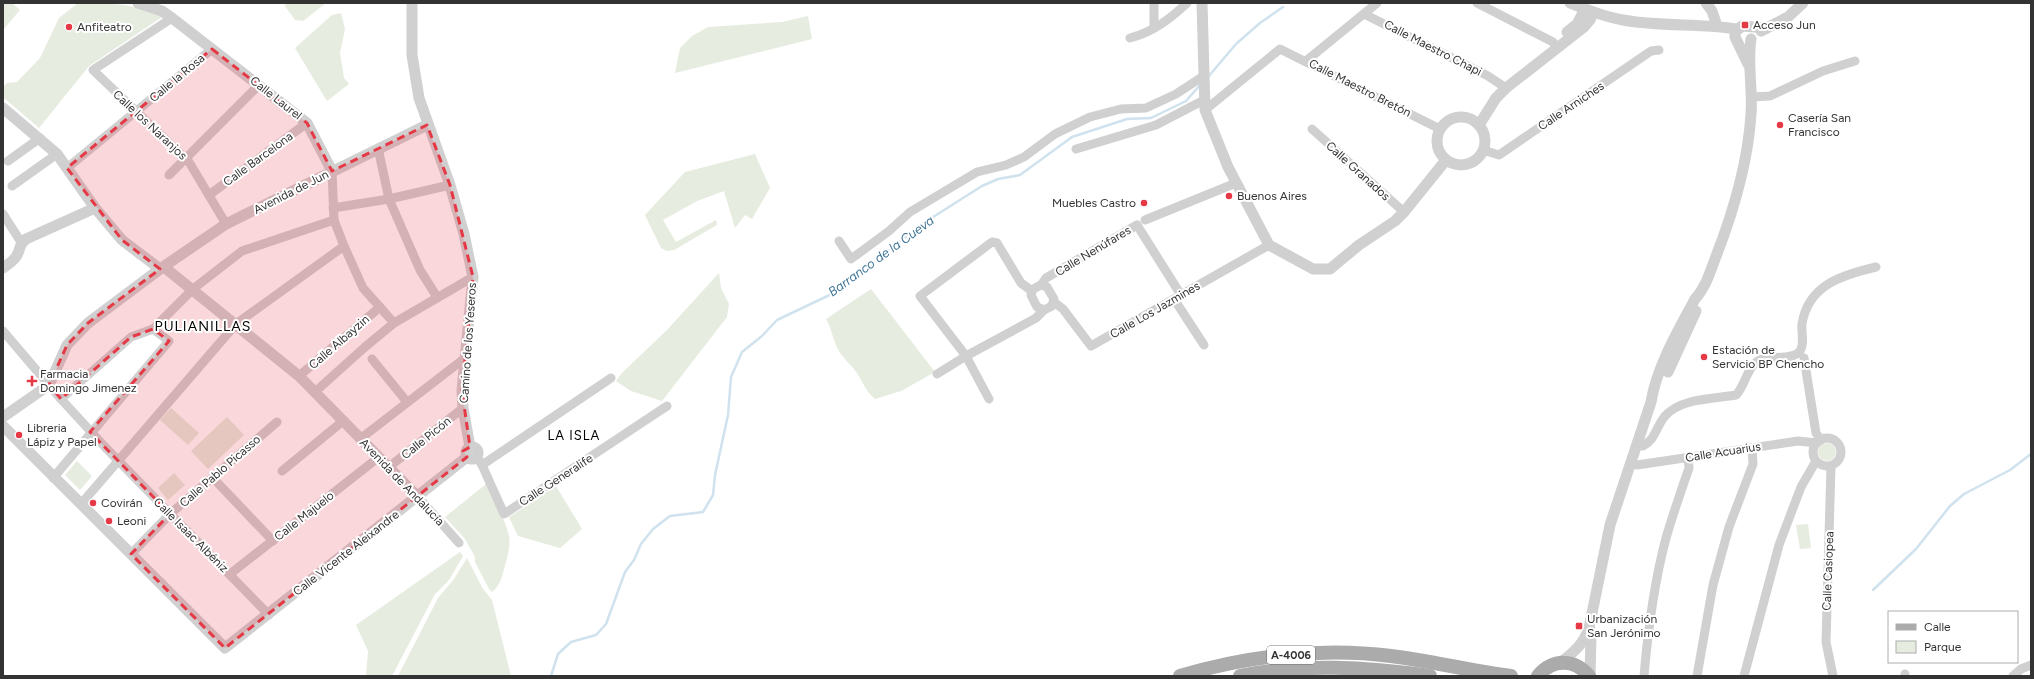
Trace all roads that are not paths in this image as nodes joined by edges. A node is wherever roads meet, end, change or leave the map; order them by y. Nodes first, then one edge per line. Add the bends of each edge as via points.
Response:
1 (138, 3) edge
2 (412, 3) edge
3 (1154, 3) edge
4 (1186, 3) edge
5 (1202, 3) edge
6 (1377, 3) edge
7 (1477, 3) edge
8 (1570, 3) edge
9 (1706, 3) edge
10 (1803, 3) edge
11 (1589, 10) junction
12 (1364, 14) junction
13 (172, 18) junction
14 (1716, 26) junction
15 (1701, 27) junction
16 (1154, 28) junction
17 (1744, 35) junction
18 (1130, 38) dead end
19 (1555, 45) junction
20 (212, 49) junction
21 (1659, 50) dead end
22 (1306, 61) junction
23 (1855, 61) dead end
24 (1202, 77) junction
25 (259, 85) junction
26 (1503, 86) junction
27 (1751, 97) junction
28 (1205, 105) junction
29 (3, 108) edge
30 (136, 112) junction
31 (1475, 122) junction
32 (307, 123) junction
33 (427, 124) junction
34 (1312, 129) dead end
35 (1440, 129) junction
36 (40, 138) junction
37 (378, 148) junction
38 (1076, 149) dead end
39 (1483, 150) junction
40 (56, 154) junction
41 (186, 159) junction
42 (1446, 160) junction
43 (8, 161) dead end
44 (67, 168) junction
45 (332, 171) junction
46 (169, 175) dead end
47 (1236, 183) junction
48 (450, 185) junction
49 (12, 186) dead end
50 (209, 195) junction
51 (389, 199) junction
52 (96, 208) junction
53 (333, 208) junction
54 (1404, 212) junction
55 (3, 214) edge
56 (334, 220) junction
57 (1145, 220) dead end
58 (226, 224) junction
59 (839, 241) dead end
60 (21, 242) junction
61 (1269, 244) junction
62 (344, 246) junction
63 (1876, 267) dead end
64 (3, 268) edge
65 (162, 268) junction
66 (473, 277) junction
67 (1042, 285) junction
68 (193, 289) junction
69 (1032, 291) junction
70 (437, 297) junction
71 (1177, 297) junction
72 (1054, 302) junction
73 (380, 307) junction
74 (1044, 310) junction
75 (394, 323) junction
76 (236, 324) junction
77 (153, 329) junction
78 (3, 331) edge
79 (1204, 345) dead end
80 (966, 356) junction
81 (465, 358) junction
82 (1804, 358) dead end
83 (372, 359) dead end
84 (937, 374) dead end
85 (299, 376) junction
86 (611, 378) dead end
87 (49, 385) junction
88 (316, 391) junction
89 (61, 399) junction
90 (989, 399) dead end
91 (408, 402) junction
92 (667, 406) dead end
93 (463, 408) junction
94 (3, 416) edge
95 (276, 422) dead end
96 (343, 422) junction
97 (3, 426) edge
98 (90, 432) junction
99 (3, 433) edge
100 (15, 437) junction
101 (360, 439) junction
102 (1819, 441) junction
103 (1637, 444) junction
104 (1752, 448) junction
105 (379, 457) junction
106 (474, 457) junction
107 (1688, 457) junction
108 (117, 460) junction
109 (1816, 461) junction
110 (1630, 462) junction
111 (1831, 466) junction
112 (389, 467) junction
113 (282, 470) dead end
114 (53, 478) junction
115 (212, 478) junction
116 (418, 497) junction
117 (81, 504) junction
118 (170, 514) junction
119 (504, 514) joint
120 (273, 541) junction
121 (460, 543) dead end
122 (131, 554) junction
123 (230, 574) junction
124 (269, 615) junction
125 (1589, 628) junction
126 (1560, 663) junction
127 (2031, 665) edge
128 (1180, 676) edge
129 (1240, 676) edge
130 (1430, 676) edge
131 (1511, 676) edge
132 (1538, 676) edge
133 (1589, 676) edge
134 (1644, 676) edge
135 (1697, 676) edge
136 (1744, 676) edge
137 (1833, 676) edge
138 (2013, 676) edge

1 - 13 street, Calle Laurel via 153,7
2 - 33 street, Camino de los Yeseros via 412,62 418,98
3 - 16 street
4 - 16 street via 1170,20
5 - 24 street
6 - 12 street
7 - 19 street
8 - 11 street
9 - 14 street via 1712,11
10 - 17 street via 1788,17 1767,28
11 - 15 street via 1622,20
11 - 19 street
12 - 22 street
12 - 26 street, Calle Maestro Chapi
13 - 20 street, Calle Laurel
13 - 30 street, Calle los Naranjos via 93,70
14 - 15 street
14 - 17 street
15 - 17 street
16 - 18 street
17 - 27 street
19 - 26 street
20 - 25 street, Calle Laurel
20 - 30 street, Calle la Rosa
21 - 39 street, Calle Arniches via 1652,51 1499,155
22 - 28 street, Calle Maestro Bretón via 1280,49
22 - 35 street, Calle Maestro Bretón
23 - 27 street via 1823,71 1770,96
24 - 28 street
24 - 59 street via 1176,94 1146,108 1120,109 1090,117 1056,134 1024,157 1006,165 977,172 910,212 851,259
25 - 32 street, Calle Laurel
25 - 41 street
26 - 31 street
27 - 103 street via 1747,146 1739,187 1724,235 1690,326 1651,402
28 - 38 street via 1156,125
28 - 47 street
29 - 36 street, Avenida de Andalucía
30 - 41 street, Calle los Naranjos
30 - 44 street, Calle la Rosa
31 - 35 street via 1465,117 1451,118
31 - 39 street via 1484,137
32 - 45 street, Calle Laurel
32 - 50 street, Calle Barcelona
33 - 37 street, Avenida de Jun
33 - 48 street, Camino de los Yeseros
34 - 54 street, Calle Granados
35 - 42 street via 1436,141
36 - 40 street, Avenida de Andalucía
36 - 43 street
37 - 45 street, Avenida de Jun
37 - 51 street
39 - 42 street via 1471,163 1462,165
40 - 44 street, Avenida de Andalucía
40 - 49 street
41 - 46 street
41 - 50 street, Calle los Naranjos
42 - 54 street
44 - 52 street, Avenida de Andalucía
45 - 53 street, Calle Laurel
45 - 58 street, Avenida de Jun
47 - 57 street
47 - 61 street
48 - 51 street
48 - 66 street, Camino de los Yeseros
50 - 58 street, Calle los Naranjos
51 - 53 street
51 - 70 street via 420,270
52 - 60 street
52 - 65 street, Avenida de Andalucía via 122,240
53 - 56 street, Calle Laurel
54 - 61 street via 1334,267 1326,270 1309,267
55 - 60 street
56 - 62 street, Calle Laurel
56 - 68 street via 242,251
58 - 65 street, Avenida de Jun
60 - 64 street via 18,254
61 - 71 street, Calle Los Jazmines
62 - 73 street, Calle Laurel via 363,288
62 - 76 street
63 - 103 street via 1850,273 1825,286 1812,297 1806,308 1802,326 1803,346 1799,352 1756,362 1736,395 1680,405 1663,418 1650,442 1643,446
65 - 68 street, Avenida de Andalucía
65 - 87 street, Avenida de Jun via 88,323 67,345
66 - 70 street
66 - 81 street, Camino de los Yeseros
67 - 69 street
67 - 71 street, Calle Nenúfares via 1046,278 1137,224
67 - 72 street via 1049,288
68 - 76 street, Avenida de Andalucía
68 - 77 street
69 - 74 street via 1036,306
69 - 80 street via 1021,283 997,243 992,242 920,296
70 - 75 street
71 - 72 street, Calle Los Jazmines via 1091,346 1063,309
71 - 79 street
72 - 74 street
73 - 75 street, Calle Laurel
73 - 85 street, Calle Albayzin
74 - 80 street via 1036,318
75 - 88 street
76 - 85 street, Avenida de Andalucía
76 - 108 street
77 - 89 street via 131,337
77 - 98 street via 169,341
78 - 87 street, Calle Isaac Albéniz
80 - 84 street
80 - 90 street
81 - 91 street
81 - 93 street, Camino de los Yeseros
82 - 102 street
83 - 91 street
85 - 88 street, Avenida de Andalucía
86 - 106 street
87 - 89 street, Calle Isaac Albéniz
87 - 94 street
88 - 96 street, Avenida de Andalucía
89 - 98 street, Calle Isaac Albéniz
91 - 101 street
92 - 119 street, Calle Generalife
93 - 106 street, Camino de los Yeseros
93 - 112 street, Calle Picón
95 - 115 street, Calle Pablo Picasso
96 - 101 street, Avenida de Andalucía
96 - 113 street
97 - 100 street
98 - 108 street, Calle Isaac Albéniz
98 - 114 street
99 - 100 street
100 - 114 street
101 - 105 street, Avenida de Andalucía
102 - 104 street, Calle Acuarius via 1798,441
102 - 109 street via 1813,452
102 - 111 street via 1825,438 1834,440 1841,447 1839,461
103 - 110 street
104 - 107 street, Calle Acuarius
104 - 135 street via 1753,464 1729,527 1713,585
105 - 112 street, Avenida de Andalucía
105 - 120 street, Calle Majuelo
106 - 116 street, Calle Vicente Aleixandre
106 - 119 street, Camino de los Yeseros
107 - 110 street, Calle Acuarius via 1637,465
107 - 134 street via 1689,468 1666,536 1659,569 1648,633
108 - 117 street
108 - 118 street, Calle Isaac Albéniz
109 - 111 street via 1823,466
109 - 136 street via 1801,487 1779,545
110 - 125 street via 1606,540
111 - 137 street, Calle Casiopea via 1826,642
112 - 116 street, Avenida de Andalucía
114 - 117 street
115 - 118 street, Calle Pablo Picasso
115 - 120 street
116 - 121 street, Avenida de Andalucía
116 - 124 street, Calle Vicente Aleixandre
117 - 122 street
118 - 122 street, Calle Pablo Picasso
118 - 123 street, Calle Isaac Albéniz
120 - 123 street, Calle Majuelo
122 - 124 street, Calle Vicente Aleixandre via 225,648
123 - 124 street, Calle Isaac Albéniz
125 - 126 street via 1579,648
125 - 133 street via 1592,637
126 - 132 main road via 1551,665
126 - 133 main road via 1577,666
127 - 138 street
128 - 131 main road, A-4006 via 1250,660 1300,654 1354,653 1389,656
129 - 130 main road, A-4006 via 1296,669 1344,668 1388,670

